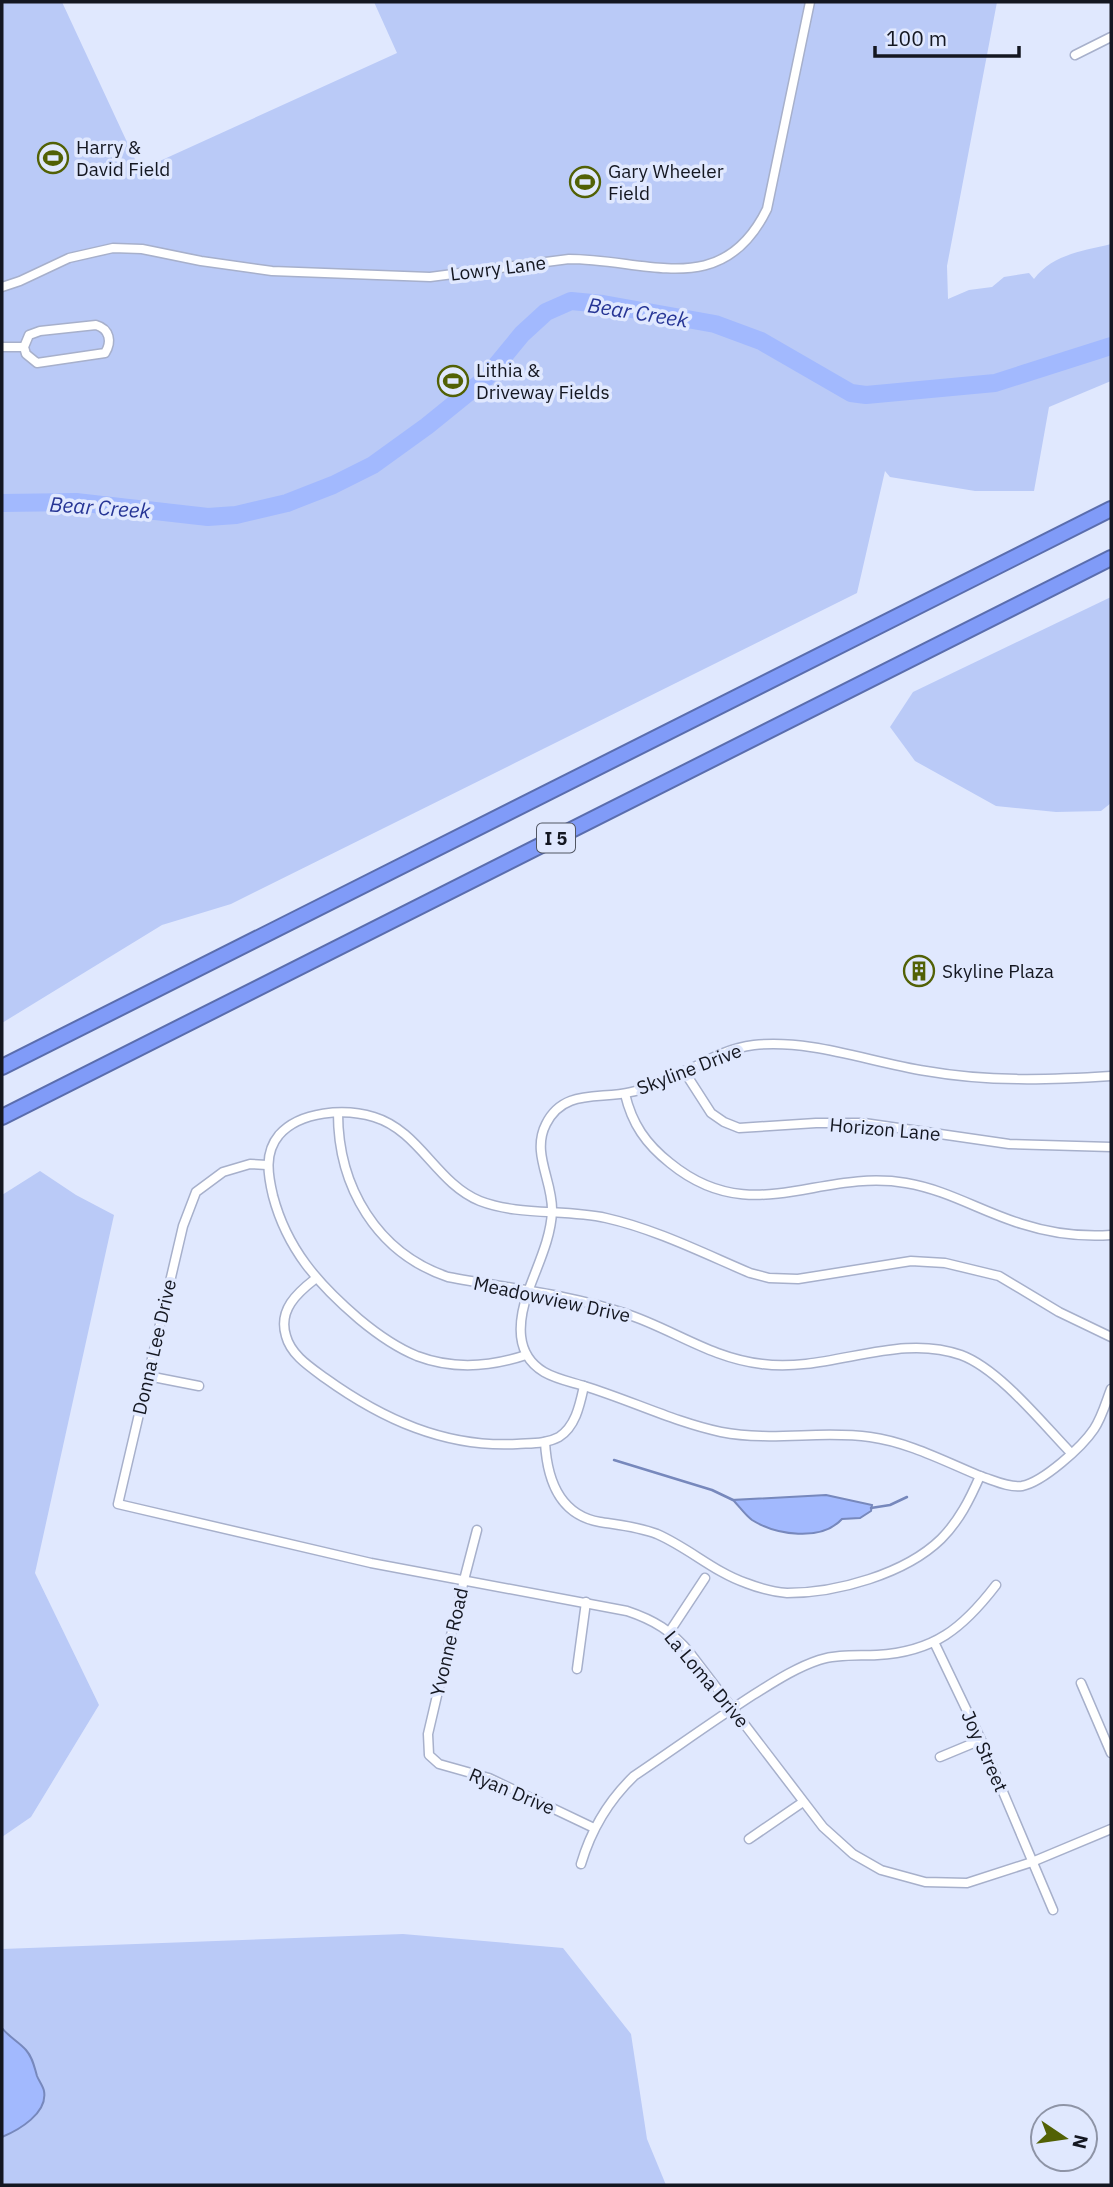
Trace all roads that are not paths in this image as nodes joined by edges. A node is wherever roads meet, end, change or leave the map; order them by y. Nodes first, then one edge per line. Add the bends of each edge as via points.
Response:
1 (810, 2) edge
2 (1111, 37) edge
3 (1074, 55) dead end
4 (2, 287) edge
5 (2, 347) edge
6 (24, 347) junction
7 (1111, 509) edge
8 (1111, 558) edge
9 (2, 1067) edge
10 (684, 1072) junction
11 (1111, 1076) edge
12 (625, 1094) junction
13 (338, 1113) junction
14 (2, 1117) edge
15 (1111, 1147) edge
16 (267, 1165) junction
17 (552, 1211) junction
18 (1111, 1235) edge
19 (316, 1279) junction
20 (528, 1292) junction
21 (1111, 1337) edge
22 (526, 1354) junction
23 (148, 1376) junction
24 (199, 1386) dead end
25 (584, 1386) junction
26 (1111, 1389) edge
27 (545, 1442) junction
28 (1071, 1453) junction
29 (980, 1476) junction
30 (118, 1504) joint
31 (477, 1530) dead end
32 (705, 1578) dead end
33 (464, 1580) junction
34 (996, 1585) dead end
35 (586, 1602) junction
36 (670, 1631) junction
37 (934, 1642) junction
38 (576, 1669) dead end
39 (1081, 1683) dead end
40 (733, 1707) junction
41 (981, 1740) junction
42 (1111, 1753) edge
43 (429, 1755) joint
44 (940, 1758) dead end
45 (803, 1802) junction
46 (594, 1828) junction
47 (1111, 1829) edge
48 (750, 1839) dead end
49 (1032, 1862) junction
50 (580, 1864) dead end
51 (1053, 1910) dead end

1 - 4 street, Lowry Lane via 767,209 747,240 716,262 673,270 569,259 430,276 272,271 113,248 69,258
2 - 3 street
5 - 6 street
6 - 6 street via 37,363 101,354 109,343 106,330 96,325 40,331 29,335
7 - 9 highway, I 5
8 - 14 highway, I 5
10 - 11 street, Skyline Drive via 737,1047 776,1044 985,1079
10 - 12 street, Skyline Drive
10 - 15 street, Horizon Lane via 711,1113 740,1128 864,1123 1009,1144
12 - 17 street, Skyline Drive via 581,1096 547,1122 541,1152
12 - 18 street via 630,1115 655,1151 686,1176 716,1190 778,1195 881,1180 952,1195 1019,1224
13 - 16 street via 313,1116 288,1127 270,1151
13 - 17 street via 372,1116 396,1126 458,1189 478,1200 507,1208
13 - 20 street, Meadowview Drive via 345,1173 376,1228 392,1246 440,1275
16 - 19 street via 279,1215
16 - 23 street, Donna Lee Drive via 235,1167 196,1192 183,1226
17 - 20 street, Skyline Drive
17 - 21 street via 629,1224 769,1278 813,1278 911,1261 963,1266 999,1276
19 - 22 street via 380,1336 417,1356 465,1366 492,1365
19 - 27 street via 291,1302 284,1323 289,1346 313,1369 358,1401 404,1424 484,1444
20 - 22 street, Skyline Drive via 519,1326
20 - 28 street, Meadowview Drive via 622,1312 715,1354 752,1363 804,1365 915,1348 944,1350 972,1360 996,1376
22 - 25 street via 544,1372
23 - 24 street
23 - 30 street, Donna Lee Drive
25 - 27 street via 569,1429
25 - 29 street via 720,1431 775,1438 845,1435 895,1442
26 - 28 street via 1097,1425
27 - 29 street via 552,1484 569,1509 584,1518 654,1533 743,1582 778,1592 859,1582 922,1554 948,1531
28 - 29 street via 1023,1486
30 - 33 street, La Loma Drive
31 - 33 street, Yvonne Road
32 - 36 street
33 - 35 street, La Loma Drive
33 - 43 street, Yvonne Road via 428,1734
34 - 37 street via 964,1622
35 - 36 street, La Loma Drive via 627,1611
35 - 38 street
36 - 40 street, La Loma Drive
37 - 40 street via 907,1651 820,1660
37 - 41 street, Joy Street
39 - 42 street
40 - 45 street, La Loma Drive
40 - 46 street via 634,1776
41 - 44 street
41 - 49 street, Joy Street
43 - 46 street, Ryan Drive via 439,1764 489,1778
45 - 48 street
45 - 49 street, La Loma Drive via 853,1854 909,1879 967,1883
46 - 50 street
47 - 49 street, La Loma Drive
49 - 51 street, Joy Street

